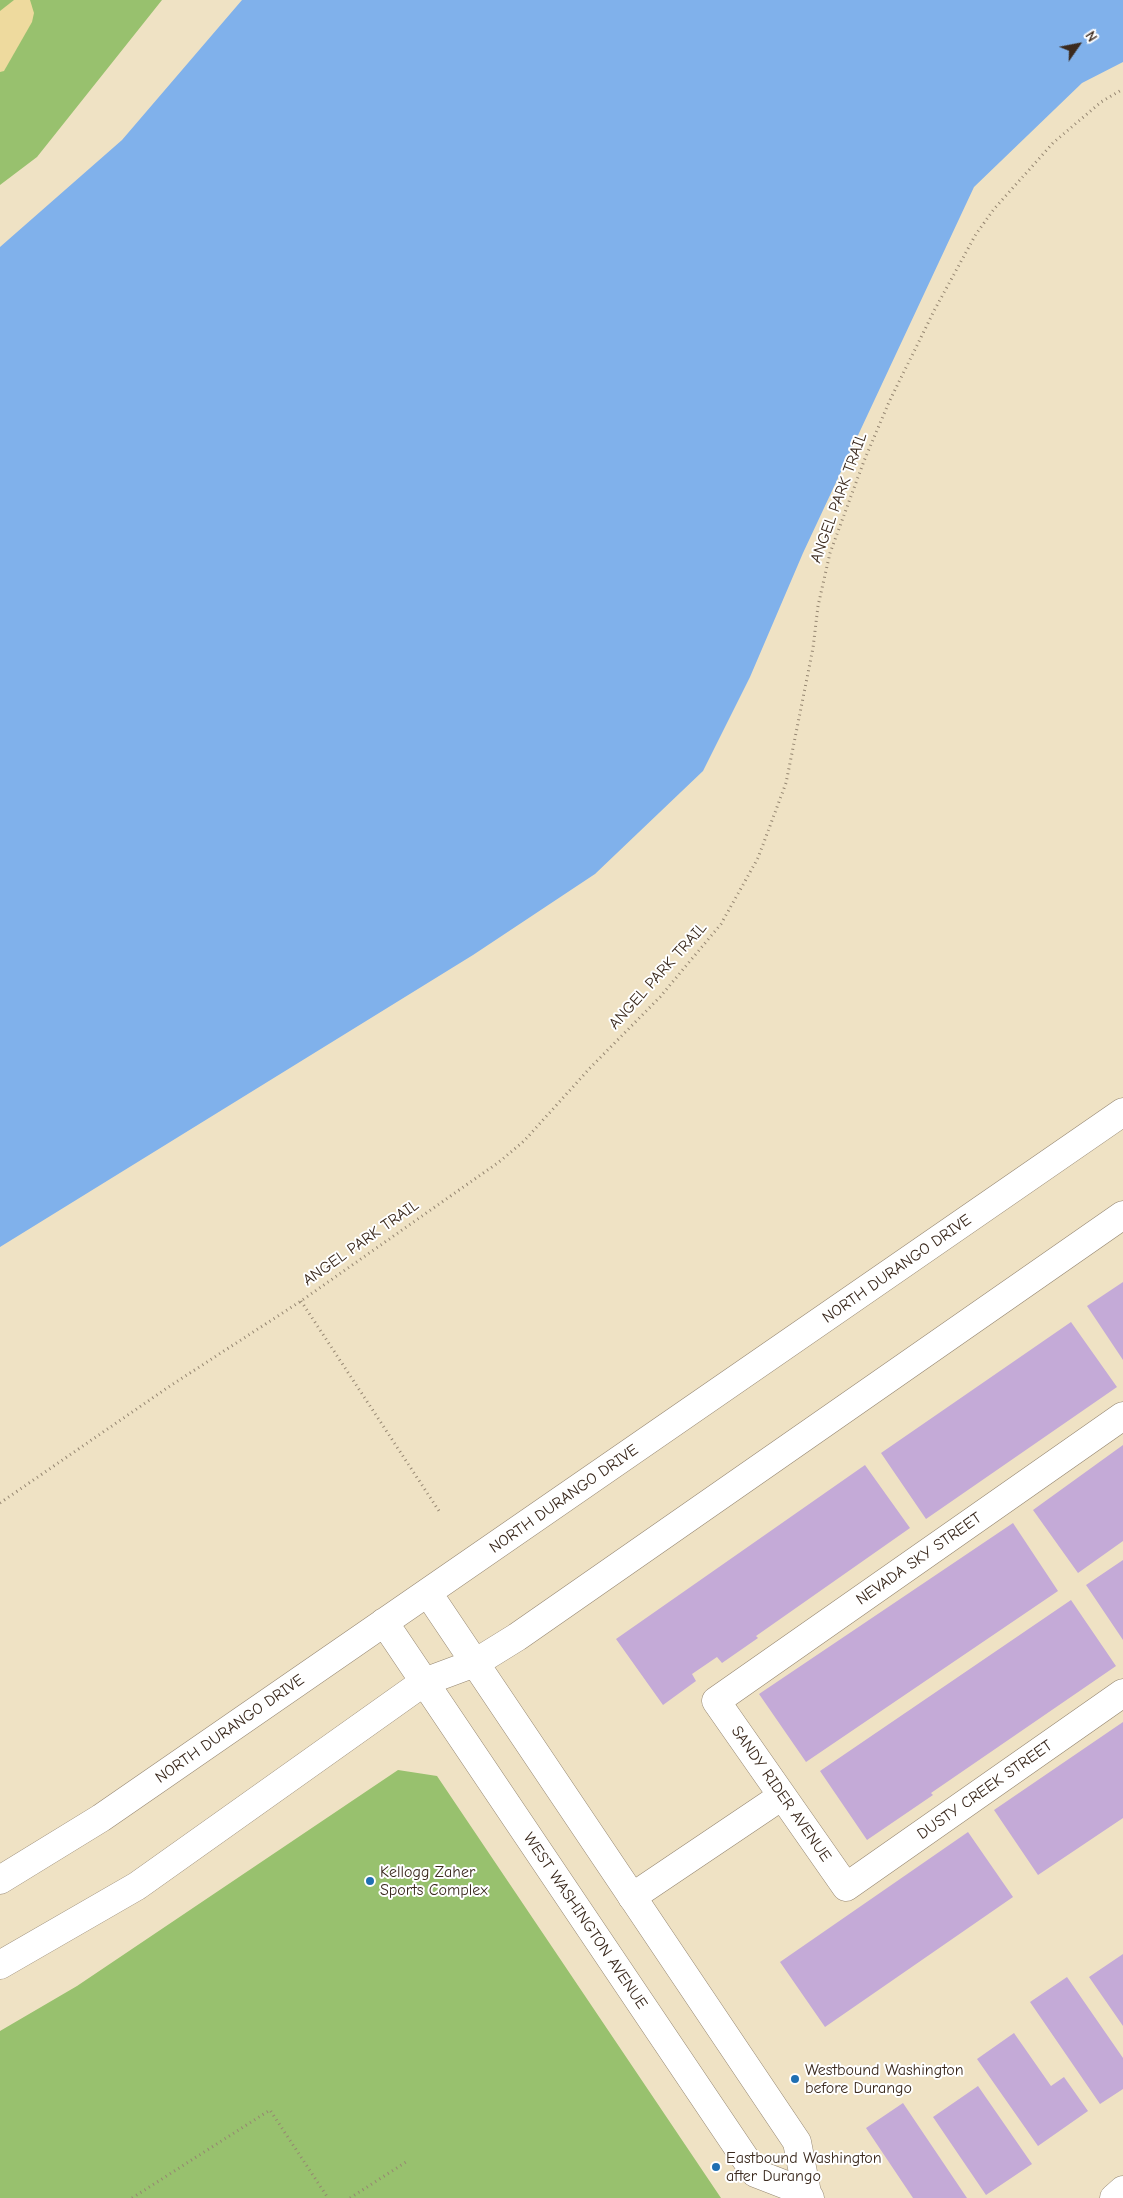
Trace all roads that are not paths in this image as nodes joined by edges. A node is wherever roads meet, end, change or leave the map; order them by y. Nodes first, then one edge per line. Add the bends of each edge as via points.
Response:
1 (1123, 1112) edge
2 (1123, 1215) edge
3 (1123, 1416) edge
4 (428, 1593) junction
5 (384, 1622) junction
6 (475, 1663) junction
7 (424, 1682) junction
8 (1123, 1693) edge
9 (716, 1701) joint
10 (782, 1796) junction
11 (0, 1880) edge
12 (846, 1887) joint
13 (632, 1897) junction
14 (0, 1965) edge
15 (1123, 2190) edge
16 (809, 2196) edge
17 (1114, 2198) edge

1 - 4 main road, NORTH DURANGO DRIVE
2 - 6 main road
3 - 9 main road, NEVADA SKY STREET
4 - 5 main road, NORTH DURANGO DRIVE
4 - 6 main road, WEST WASHINGTON AVENUE
5 - 7 main road, WEST WASHINGTON AVENUE
5 - 11 main road, NORTH DURANGO DRIVE via 101,1818
6 - 7 main road
6 - 13 main road, WEST WASHINGTON AVENUE
7 - 14 main road via 137,1886
7 - 16 main road, WEST WASHINGTON AVENUE via 755,2173
8 - 12 main road, DUSTY CREEK STREET
9 - 10 main road, SANDY RIDER AVENUE
10 - 12 main road, SANDY RIDER AVENUE
10 - 13 main road
13 - 16 main road, WEST WASHINGTON AVENUE via 796,2142
15 - 17 main road

